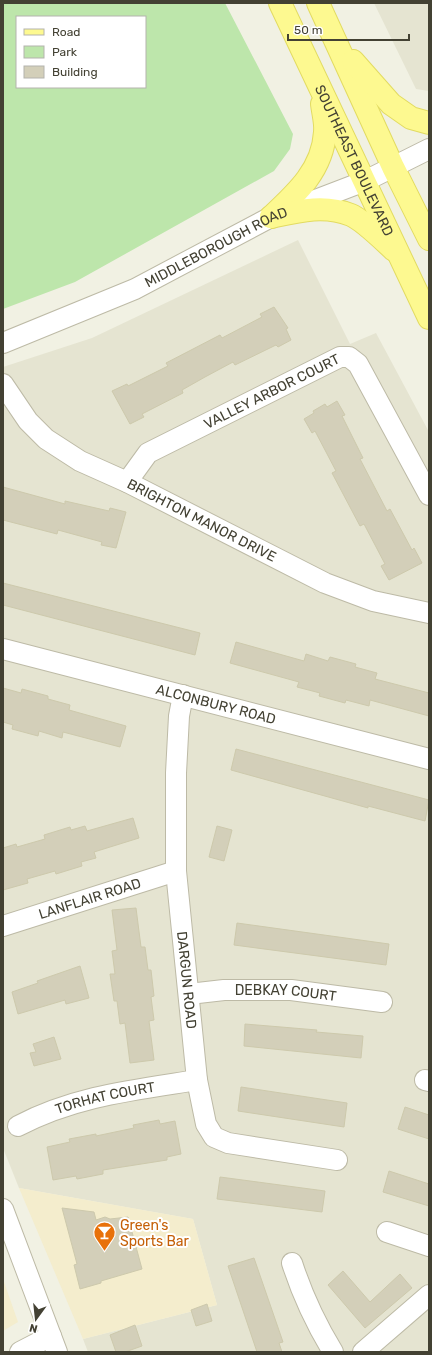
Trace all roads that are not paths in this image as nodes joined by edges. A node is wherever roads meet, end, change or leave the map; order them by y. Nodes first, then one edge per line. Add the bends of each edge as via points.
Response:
1 (280, 3) edge
2 (318, 3) edge
3 (334, 38) junction
4 (320, 87) junction
5 (429, 123) edge
6 (429, 149) edge
7 (393, 167) junction
8 (365, 181) junction
9 (271, 217) junction
10 (429, 239) edge
11 (398, 252) junction
12 (429, 318) edge
13 (3, 343) edge
14 (3, 384) edge
15 (127, 482) junction
16 (429, 495) edge
17 (429, 613) edge
18 (3, 649) edge
19 (183, 695) junction
20 (429, 759) edge
21 (176, 871) junction
22 (3, 926) edge
23 (189, 994) junction
24 (382, 1002) dead end
25 (197, 1080) junction
26 (18, 1126) dead end
27 (337, 1160) dead end
28 (3, 1209) edge
29 (387, 1232) dead end
30 (429, 1246) edge
31 (292, 1263) dead end
32 (429, 1295) edge
33 (54, 1344) edge
34 (20, 1352) edge
35 (333, 1352) edge
36 (363, 1352) edge

1 - 4 main road, SOUTHEAST BOULEVARD
2 - 3 main road
3 - 5 main road via 390,104 411,118
3 - 7 main road
4 - 8 main road, SOUTHEAST BOULEVARD
4 - 9 main road via 326,131 318,164 301,189
6 - 7 street, MIDDLEBOROUGH ROAD
7 - 8 street, MIDDLEBOROUGH ROAD
7 - 10 main road
8 - 9 street, MIDDLEBOROUGH ROAD
8 - 11 main road, SOUTHEAST BOULEVARD
9 - 11 main road via 313,208 330,209 351,215
9 - 13 street, MIDDLEBOROUGH ROAD via 135,289
11 - 12 main road, SOUTHEAST BOULEVARD
14 - 15 street, BRIGHTON MANOR DRIVE via 28,421 46,439 80,461
15 - 16 street, VALLEY ARBOR COURT via 148,453 340,357 349,357 358,364
15 - 17 street, BRIGHTON MANOR DRIVE via 325,583 373,601
18 - 19 street, ALCONBURY ROAD
19 - 20 street, ALCONBURY ROAD
19 - 21 street, DARGUN ROAD via 178,716
21 - 22 street, LANFLAIR ROAD
21 - 23 street, DARGUN ROAD
23 - 24 street, DEBKAY COURT via 224,990 291,990
23 - 25 street, DARGUN ROAD
25 - 26 street, TORHAT COURT via 79,1100 36,1116
25 - 27 street, DARGUN ROAD via 206,1124 214,1137 237,1146
28 - 33 street
29 - 30 street
31 - 35 street via 316,1321
32 - 36 street
33 - 34 street

